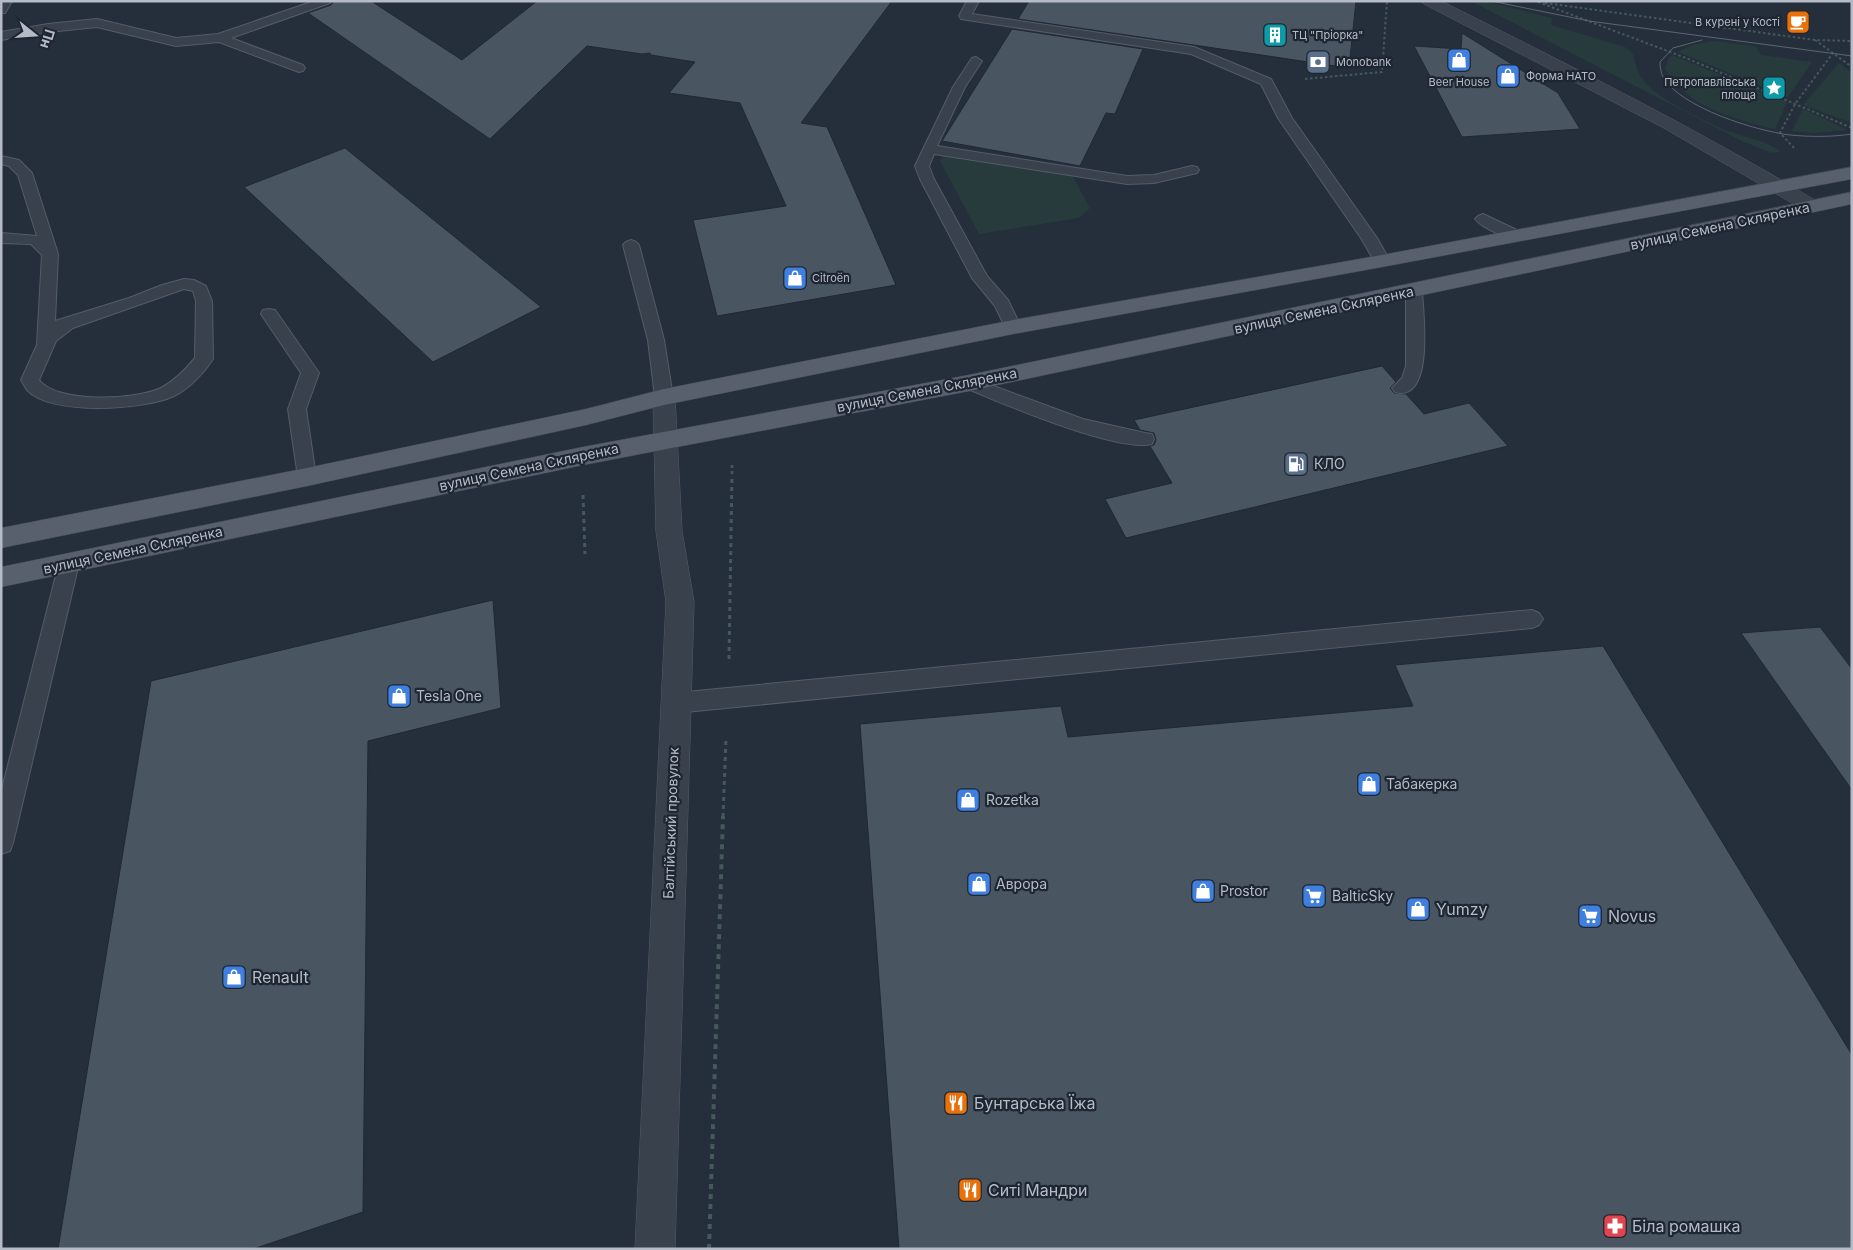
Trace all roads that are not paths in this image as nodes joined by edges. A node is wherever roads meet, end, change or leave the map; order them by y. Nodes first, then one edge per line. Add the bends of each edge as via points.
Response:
1 (6, 1) edge
2 (326, 1) edge
3 (973, 1) edge
4 (1430, 1) edge
5 (1, 10) edge
6 (1, 36) edge
7 (220, 38) junction
8 (976, 61) dead end
9 (299, 68) dead end
10 (929, 149) junction
11 (1, 160) edge
12 (1192, 170) dead end
13 (1852, 173) edge
14 (1779, 186) junction
15 (1852, 198) edge
16 (1810, 206) junction
17 (1, 238) edge
18 (631, 245) dead end
19 (50, 254) junction
20 (1382, 261) junction
21 (1414, 291) junction
22 (269, 314) dead end
23 (67, 324) junction
24 (46, 326) junction
25 (1013, 326) junction
26 (45, 345) junction
27 (969, 383) junction
28 (1401, 388) dead end
29 (664, 397) junction
30 (1145, 439) dead end
31 (665, 440) junction
32 (307, 477) junction
33 (1, 538) edge
34 (69, 563) junction
35 (1, 577) edge
36 (1532, 620) dead end
37 (675, 703) junction
38 (1, 843) edge
39 (655, 1249) edge

1 - 5 lane
2 - 7 lane
3 - 20 lane via 965,16 1194,51 1266,82 1285,118
4 - 14 street via 1590,82
6 - 7 lane via 97,23 176,42
7 - 9 lane
8 - 10 lane via 959,86
10 - 12 lane via 1127,180 1154,179
10 - 25 lane via 922,166 927,179 980,278 1002,304
11 - 19 lane via 14,163 25,173
13 - 14 main road, вулиця Семена Скляренка
14 - 16 street
14 - 20 main road, вулиця Семена Скляренка
15 - 16 main road, вулиця Семена Скляренка
16 - 21 main road, вулиця Семена Скляренка
17 - 19 lane via 35,240
18 - 29 lane via 656,340
19 - 24 lane
20 - 25 main road, вулиця Семена Скляренка
21 - 27 main road, вулиця Семена Скляренка
21 - 28 lane via 1415,366 1410,380
22 - 32 lane via 310,373 297,409
23 - 24 lane
23 - 26 lane
23 - 26 lane via 168,288 194,285 200,289 204,301 204,359 182,383 153,397 109,403 63,399 31,385 30,380
24 - 26 lane
25 - 29 main road, вулиця Семена Скляренка
27 - 30 lane via 1038,411 1116,436
27 - 31 main road, вулиця Семена Скляренка
29 - 31 street, Балтійський провулок
29 - 32 main road, вулиця Семена Скляренка
31 - 34 main road, вулиця Семена Скляренка
31 - 37 street, Балтійський провулок via 669,531 680,602
32 - 33 main road, вулиця Семена Скляренка
34 - 35 main road, вулиця Семена Скляренка
34 - 38 lane
36 - 37 lane
37 - 39 street, Балтійський провулок

